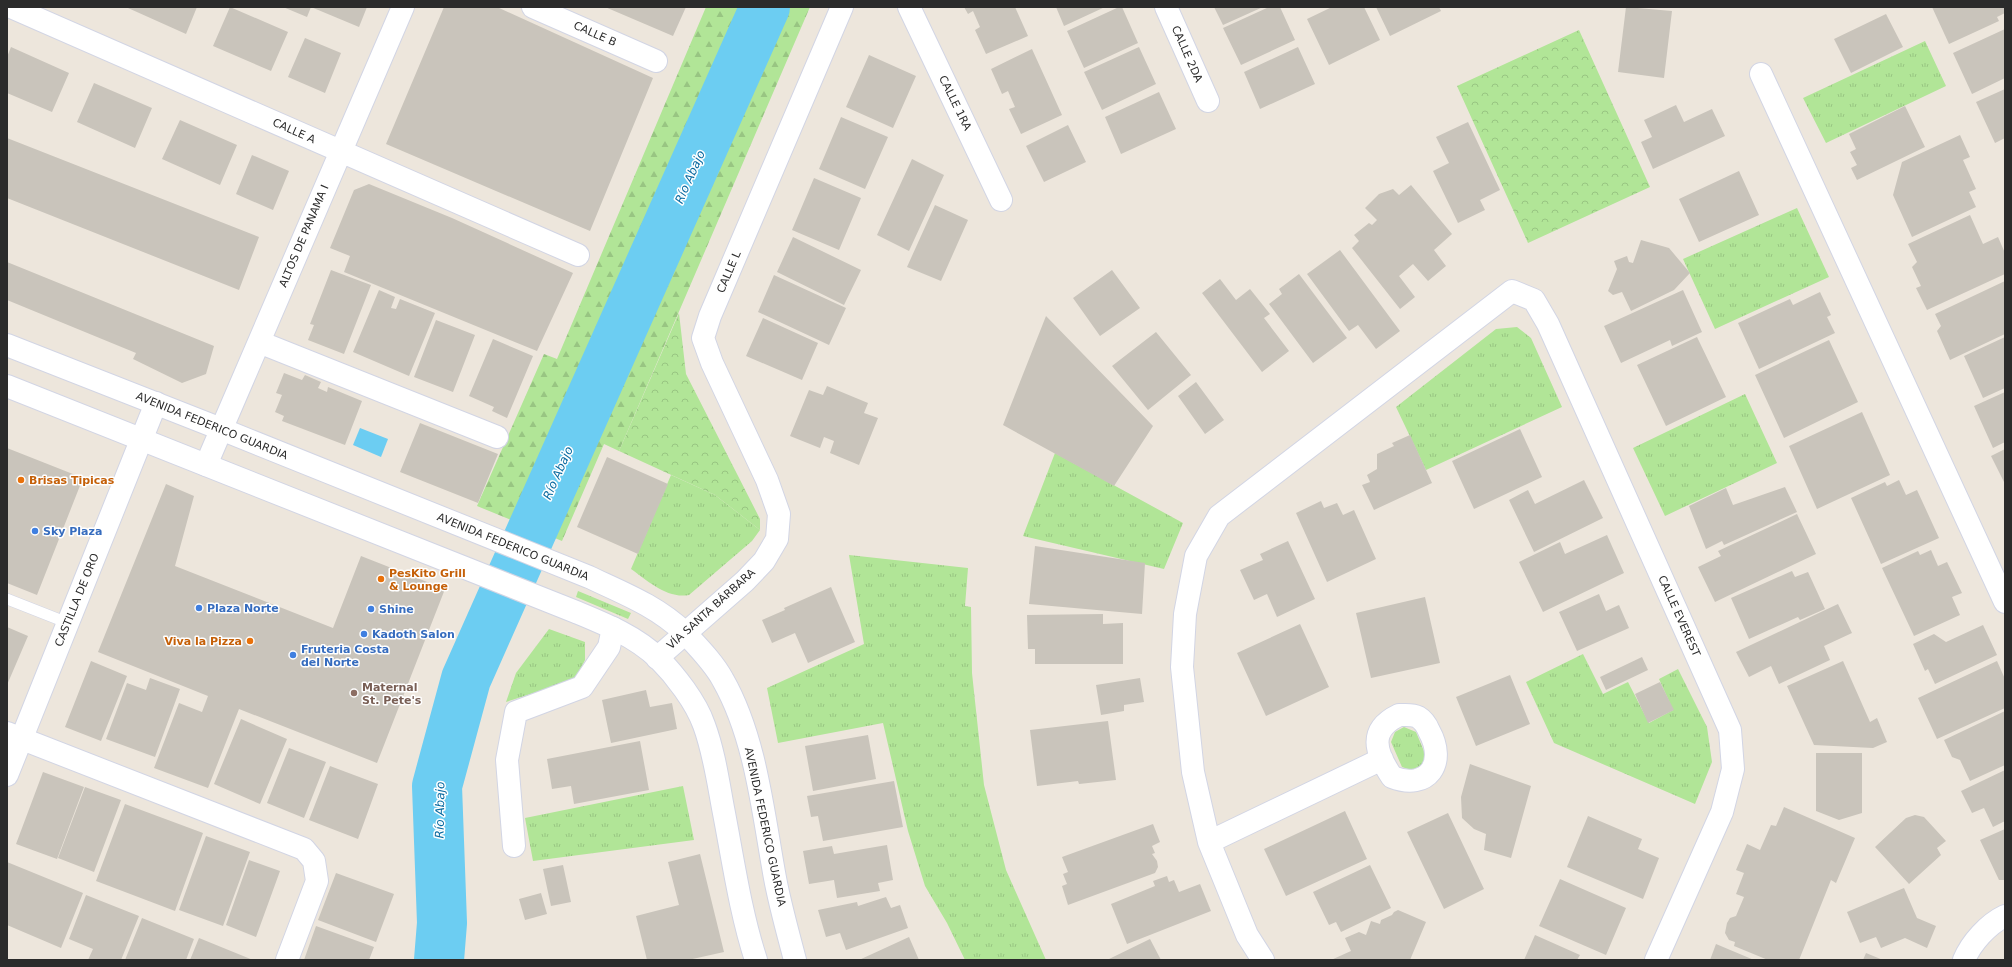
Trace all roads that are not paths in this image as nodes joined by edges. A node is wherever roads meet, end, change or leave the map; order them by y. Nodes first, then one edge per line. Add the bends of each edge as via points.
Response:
1 (11, 7) edge
2 (403, 7) edge
3 (534, 7) edge
4 (1166, 7) edge
5 (844, 10) edge
6 (907, 10) edge
7 (656, 61) dead end
8 (1761, 74) dead end
9 (1208, 101) dead end
10 (341, 151) junction
11 (1001, 200) dead end
12 (578, 254) dead end
13 (259, 342) junction
14 (7, 345) edge
15 (7, 386) edge
16 (156, 403) junction
17 (221, 429) junction
18 (497, 437) dead end
19 (141, 440) junction
20 (206, 465) junction
21 (777, 539) joint
22 (7, 599) edge
23 (2005, 602) edge
24 (68, 623) junction
25 (613, 628) junction
26 (684, 633) junction
27 (657, 658) junction
28 (14, 736) edge
29 (1382, 759) dead end
30 (7, 775) edge
31 (1209, 842) junction
32 (514, 846) dead end
33 (2005, 916) edge
34 (286, 960) edge
35 (756, 960) edge
36 (795, 960) edge
37 (1263, 960) edge
38 (1656, 960) edge
39 (1964, 960) edge

1 - 10 street, CALLE A
2 - 10 street, ALTOS DE PANAMA I
3 - 7 street, CALLE B
4 - 9 street, CALLE 2DA
5 - 21 street, CALLE L via 710,316 703,338 780,514
6 - 11 street, CALLE 1RA
8 - 23 street
10 - 12 street, CALLE A
10 - 13 street, ALTOS DE PANAMA I
13 - 17 street, ALTOS DE PANAMA I
13 - 18 street
14 - 16 street, AVENIDA FEDERICO GUARDIA
15 - 19 street
16 - 17 street, AVENIDA FEDERICO GUARDIA
16 - 19 street, CASTILLA DE ORO
17 - 20 street, ALTOS DE PANAMA I
17 - 26 street, AVENIDA FEDERICO GUARDIA via 589,577 641,601
19 - 20 street
19 - 24 street, CASTILLA DE ORO
20 - 25 street
21 - 26 street, VÍA SANTA BÁRBARA via 764,561
22 - 24 lane
24 - 28 street, CASTILLA DE ORO
25 - 27 street via 636,641
25 - 32 street via 609,647 582,687 516,712 507,760
26 - 27 street, VÍA SANTA BÁRBARA
26 - 36 street, AVENIDA FEDERICO GUARDIA via 723,679 739,715 757,781 775,880
27 - 35 street via 680,682 704,724
28 - 30 street, CASTILLA DE ORO
28 - 34 street via 304,849 314,861 317,881
29 - 31 street
31 - 37 street via 1247,935
31 - 38 street, CALLE EVEREST via 1192,772 1182,667 1185,614 1196,556 1219,516 1512,291 1534,300 1548,324 1730,730 1733,769 1722,812
33 - 39 street via 1982,934

